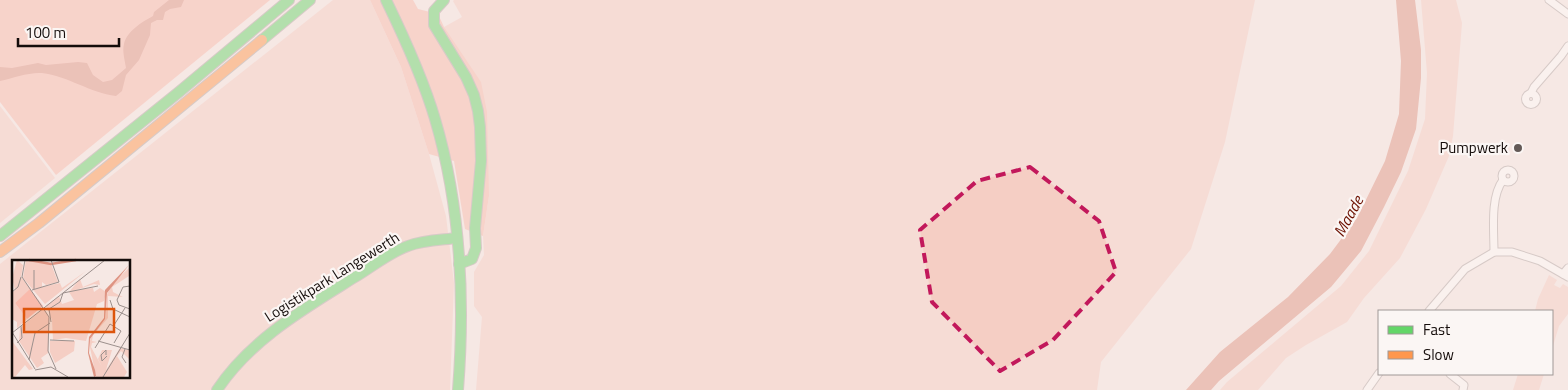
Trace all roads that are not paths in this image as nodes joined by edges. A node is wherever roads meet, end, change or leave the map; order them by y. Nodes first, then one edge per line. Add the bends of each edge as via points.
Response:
1 (289, 0) edge
2 (310, 0) edge
3 (386, 0) edge
4 (444, 0) edge
5 (1549, 0) edge
6 (1568, 14) edge
7 (1568, 46) edge
8 (1531, 93) dead end
9 (1503, 180) dead end
10 (28, 213) junction
11 (0, 228) edge
12 (0, 236) edge
13 (457, 238) junction
14 (0, 252) edge
15 (1494, 252) junction
16 (459, 264) junction
17 (1568, 268) edge
18 (1565, 276) edge
19 (1430, 310) edge
20 (1378, 374) edge
21 (1451, 375) edge
22 (217, 390) edge
23 (458, 390) edge
24 (1367, 390) edge
25 (1463, 390) edge

1 - 10 main road
2 - 14 main road
3 - 13 main road via 411,55 439,137
4 - 16 main road via 434,9 434,25 466,76 480,120 475,252 470,261
5 - 6 street
7 - 8 street
9 - 15 street via 1494,211
10 - 11 main road via 14,217
10 - 12 main road
13 - 16 main road
13 - 22 main road, Logistikpark Langewerth via 406,246 289,318 249,350
15 - 18 street via 1512,252 1540,261
15 - 19 street via 1466,269
16 - 23 main road via 462,327
17 - 18 street
20 - 24 street
21 - 25 street via 1464,385

